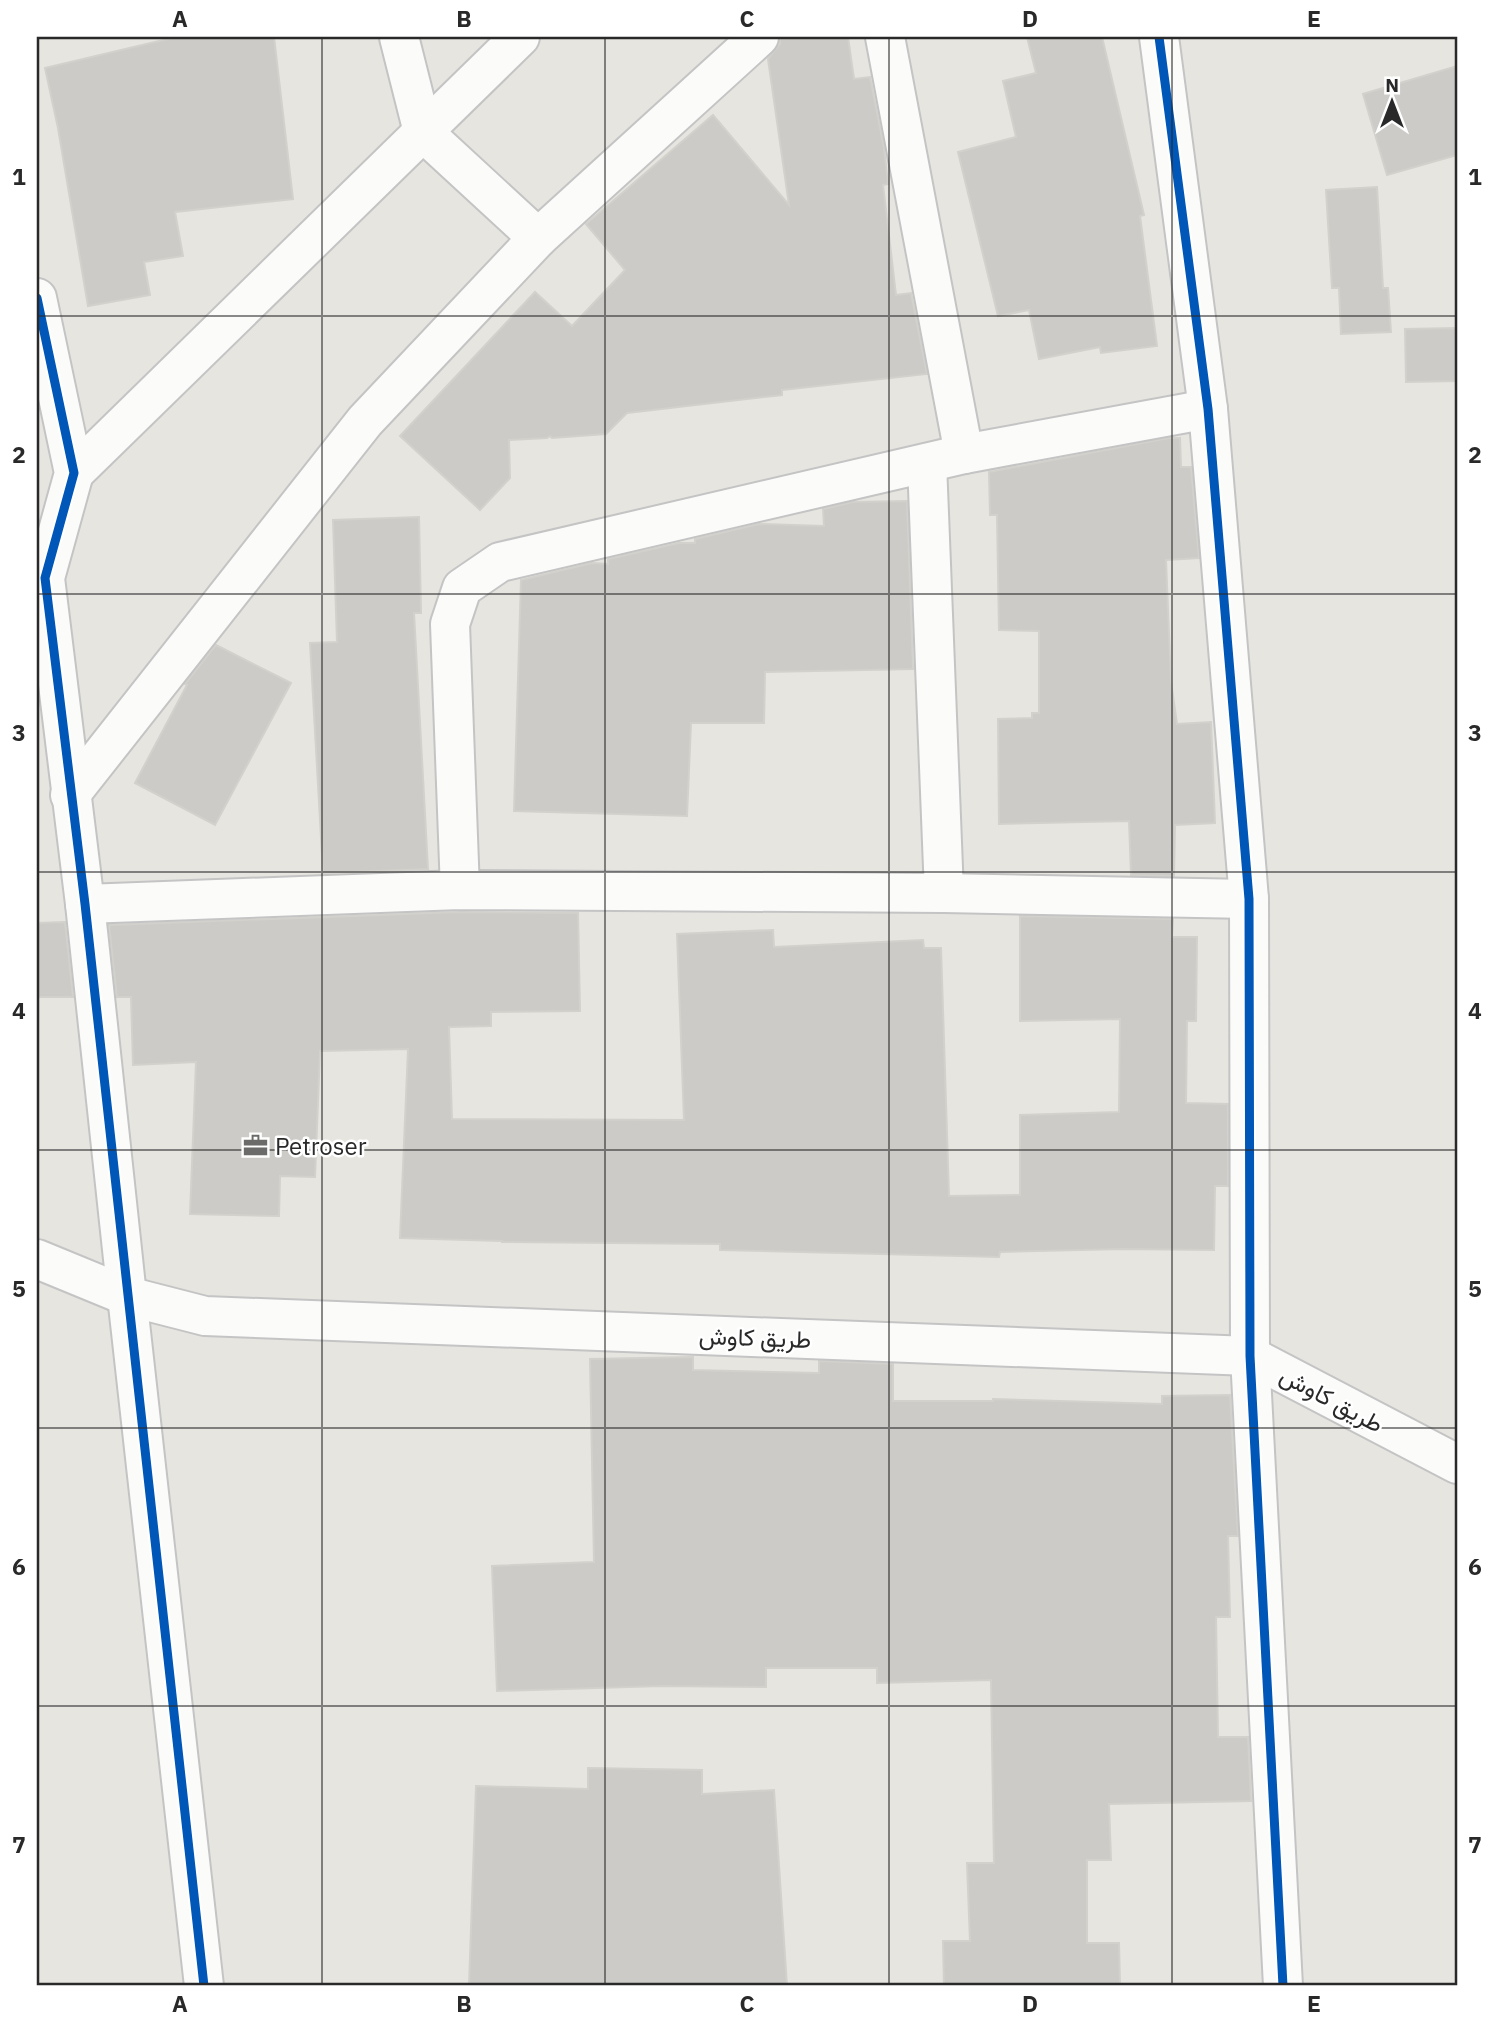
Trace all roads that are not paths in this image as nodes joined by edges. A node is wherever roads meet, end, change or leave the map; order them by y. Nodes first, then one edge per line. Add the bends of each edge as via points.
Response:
1 (399, 37) edge
2 (520, 37) edge
3 (759, 37) edge
4 (885, 37) edge
5 (1158, 37) edge
6 (422, 132) junction
7 (538, 238) junction
8 (37, 298) edge
9 (1208, 409) junction
10 (964, 454) junction
11 (927, 463) junction
12 (74, 473) junction
13 (71, 795) junction
14 (460, 890) junction
15 (944, 893) junction
16 (1249, 899) junction
17 (85, 904) junction
18 (37, 1259) edge
19 (127, 1296) junction
20 (1250, 1356) junction
21 (1457, 1464) edge
22 (204, 1986) edge
23 (1283, 1986) edge

1 - 6 street
2 - 6 street
3 - 7 street
4 - 10 street
5 - 9 street
6 - 7 street
6 - 12 street
7 - 13 street via 365,421
8 - 12 street
9 - 10 street
9 - 16 street
10 - 11 street
11 - 14 street via 500,562 462,588 450,624
11 - 15 street
12 - 13 street via 46,578
13 - 17 street
14 - 15 street
14 - 17 street
15 - 16 street
16 - 20 street
17 - 19 street
18 - 19 street, طريق كاوش
19 - 20 street, طريق كاوش via 205,1316
19 - 22 street
20 - 21 street, طريق كاوش
20 - 23 street

